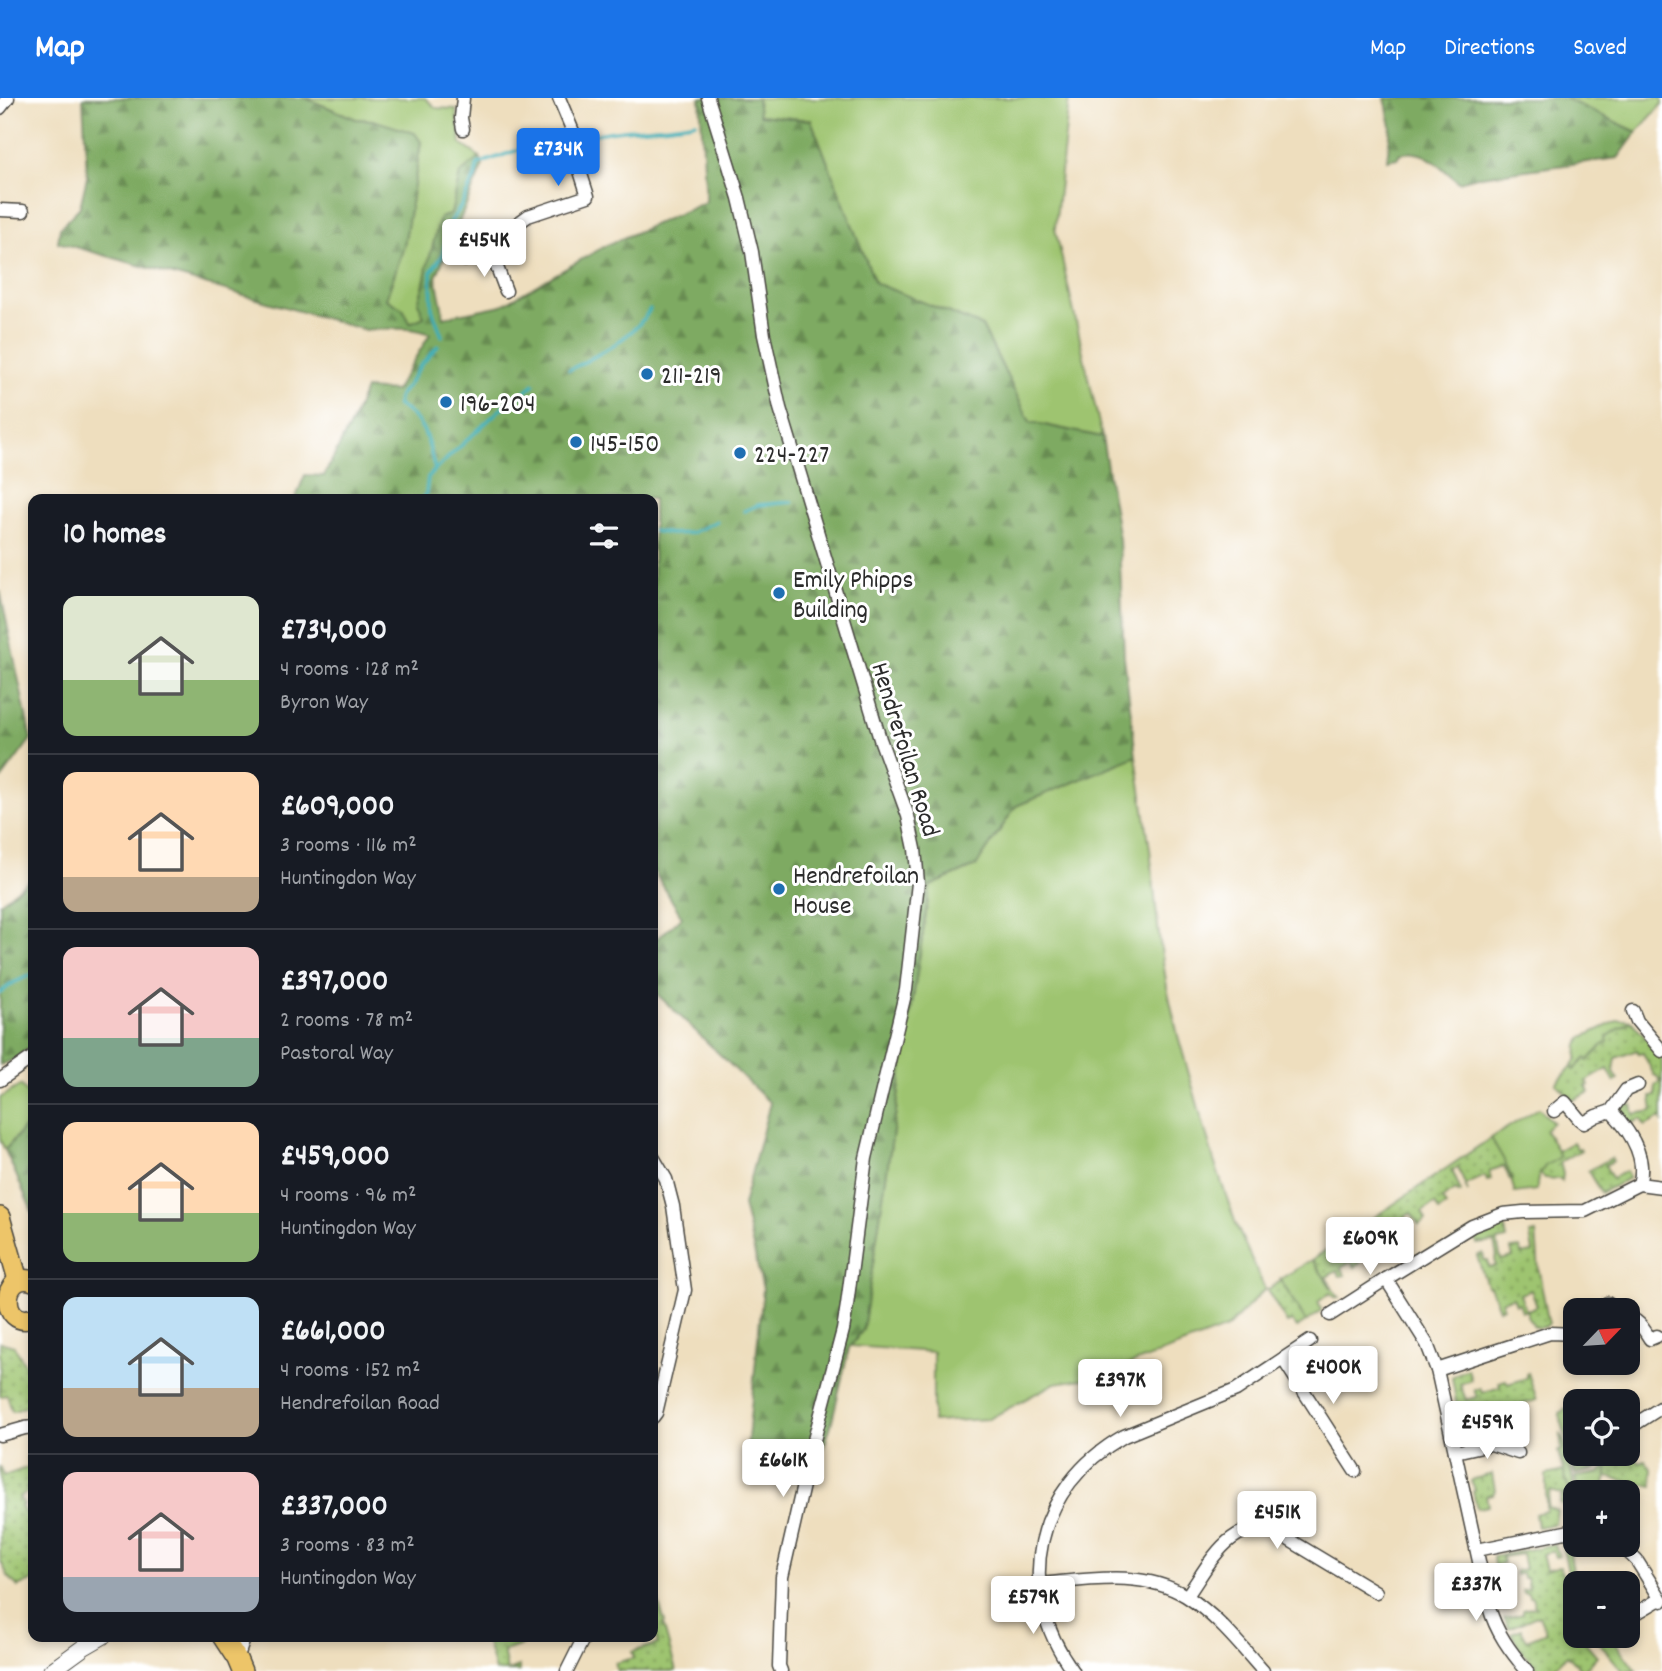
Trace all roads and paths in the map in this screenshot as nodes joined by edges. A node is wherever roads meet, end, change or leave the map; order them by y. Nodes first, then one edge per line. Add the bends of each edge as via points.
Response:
1 (8, 98) edge
2 (463, 98) edge
3 (559, 98) edge
4 (708, 98) edge
5 (0, 108) edge
6 (459, 122) dead end
7 (0, 210) edge
8 (23, 211) dead end
9 (492, 254) junction
10 (465, 260) dead end
11 (506, 291) dead end
12 (1633, 1011) dead end
13 (1662, 1051) edge
14 (28, 1060) edge
15 (1, 1078) edge
16 (1638, 1085) dead end
17 (1614, 1106) junction
18 (1554, 1111) dead end
19 (658, 1166) edge
20 (1639, 1184) junction
21 (1662, 1187) edge
22 (0, 1217) edge
23 (1386, 1279) junction
24 (26, 1281) edge
25 (1330, 1315) dead end
26 (28, 1320) edge
27 (1640, 1324) edge
28 (1563, 1334) edge
29 (1657, 1336) dead end
30 (1310, 1342) dead end
31 (1283, 1359) junction
32 (1437, 1370) junction
33 (658, 1405) edge
34 (1662, 1406) edge
35 (1640, 1421) edge
36 (28, 1427) edge
37 (0, 1435) edge
38 (1455, 1452) junction
39 (1518, 1453) dead end
40 (1355, 1471) dead end
41 (1563, 1532) edge
42 (1476, 1550) junction
43 (1633, 1557) edge
44 (1039, 1584) junction
45 (1376, 1592) dead end
46 (1187, 1596) junction
47 (1661, 1600) edge
48 (1640, 1611) edge
49 (93, 1642) edge
50 (226, 1642) edge
51 (244, 1642) edge
52 (584, 1642) edge
53 (240, 1665) edge
54 (51, 1671) edge
55 (567, 1671) edge
56 (780, 1671) edge
57 (1073, 1671) edge
58 (1264, 1671) edge
59 (1527, 1671) edge

1 - 5 street
2 - 6 street
3 - 9 street via 574,134 588,196 527,216
4 - 56 street, Hendrefoilan Road via 752,252 780,408 880,739 908,816 918,883 906,990 866,1158 843,1330 782,1577
7 - 8 street
9 - 10 street
9 - 11 street
12 - 13 street
14 - 15 street
16 - 17 street via 1626,1090
17 - 18 street via 1584,1123 1565,1102
17 - 20 street via 1636,1144 1642,1177
19 - 33 street via 673,1206 685,1290
20 - 21 street
20 - 23 street via 1585,1211 1503,1214 1472,1226
22 - 24 main road
23 - 25 street
23 - 32 street via 1427,1344
24 - 26 main road via 13,1282 5,1301 14,1317
27 - 29 street via 1650,1339
28 - 32 street via 1550,1333
30 - 31 street
31 - 40 street
31 - 44 street via 1236,1390 1124,1436 1087,1462 1068,1484 1047,1524
32 - 38 street
34 - 35 street
36 - 37 street
38 - 39 street via 1491,1444
38 - 42 street
41 - 42 street
42 - 59 street via 1494,1626
43 - 47 street
44 - 46 street via 1122,1578 1152,1582
44 - 57 street via 1049,1629
45 - 46 street via 1283,1536 1258,1529 1228,1540
46 - 58 street
47 - 48 street
49 - 54 street
50 - 53 main road
51 - 53 street
52 - 55 street

